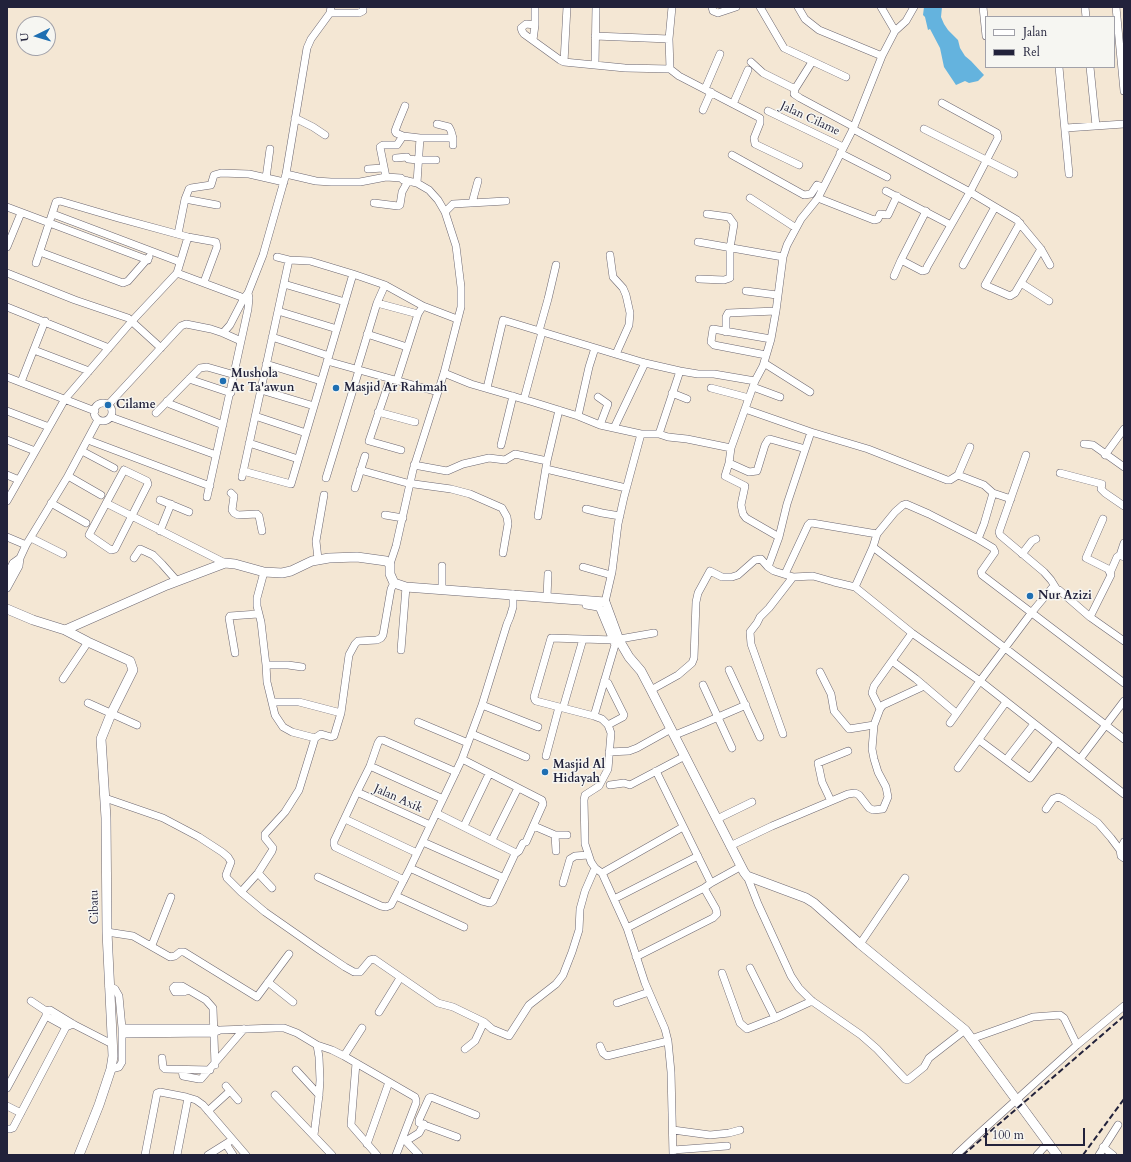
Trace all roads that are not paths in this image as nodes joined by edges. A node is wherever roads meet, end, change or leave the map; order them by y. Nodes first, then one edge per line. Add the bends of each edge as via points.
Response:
1 (363, 7) edge
2 (535, 7) edge
3 (567, 7) edge
4 (596, 7) edge
5 (672, 7) edge
6 (712, 7) edge
7 (736, 7) edge
8 (760, 7) edge
9 (798, 7) edge
10 (881, 7) edge
11 (914, 7) edge
12 (983, 7) edge
13 (1116, 7) edge
14 (330, 10) edge
15 (1116, 22) edge
16 (535, 25) junction
17 (985, 26) edge
18 (895, 31) junction
19 (595, 36) junction
20 (669, 39) junction
21 (533, 40) junction
22 (720, 54) dead end
23 (882, 56) junction
24 (564, 62) junction
25 (751, 62) dead end
26 (812, 62) junction
27 (595, 65) junction
28 (1059, 68) edge
29 (1090, 68) edge
30 (670, 69) junction
31 (748, 70) dead end
32 (846, 77) dead end
33 (795, 89) junction
34 (1124, 90) edge
35 (708, 91) junction
36 (942, 103) dead end
37 (733, 104) junction
38 (405, 106) dead end
39 (703, 110) dead end
40 (768, 111) dead end
41 (295, 118) junction
42 (437, 124) dead end
43 (1124, 124) edge
44 (1096, 126) junction
45 (853, 128) junction
46 (1066, 128) junction
47 (924, 129) dead end
48 (325, 135) dead end
49 (403, 136) junction
50 (420, 138) junction
51 (270, 149) dead end
52 (842, 150) junction
53 (732, 155) dead end
54 (396, 158) dead end
55 (418, 160) junction
56 (436, 160) dead end
57 (986, 161) junction
58 (799, 165) dead end
59 (383, 168) junction
60 (368, 169) dead end
61 (286, 174) junction
62 (1014, 174) dead end
63 (1069, 174) dead end
64 (887, 177) dead end
65 (266, 178) junction
66 (386, 178) junction
67 (408, 181) junction
68 (478, 181) dead end
69 (284, 182) junction
70 (417, 183) junction
71 (823, 188) junction
72 (886, 191) dead end
73 (970, 192) junction
74 (897, 196) junction
75 (750, 198) dead end
76 (818, 198) junction
77 (185, 199) junction
78 (506, 201) dead end
79 (472, 202) junction
80 (374, 203) dead end
81 (217, 205) dead end
82 (7, 207) edge
83 (995, 207) junction
84 (926, 211) junction
85 (445, 212) junction
86 (21, 213) junction
87 (53, 214) junction
88 (707, 214) dead end
89 (63, 218) junction
90 (1020, 223) junction
91 (50, 224) junction
92 (950, 225) junction
93 (796, 228) junction
94 (178, 234) junction
95 (188, 237) junction
96 (698, 242) dead end
97 (7, 247) edge
98 (730, 248) junction
99 (1041, 249) junction
100 (40, 252) junction
101 (151, 252) junction
102 (610, 255) dead end
103 (277, 257) dead end
104 (782, 258) junction
105 (148, 260) junction
106 (289, 260) junction
107 (901, 260) junction
108 (180, 262) junction
109 (36, 263) dead end
110 (556, 265) dead end
111 (964, 265) dead end
112 (1050, 265) dead end
113 (7, 273) edge
114 (177, 273) junction
115 (353, 274) junction
116 (894, 276) dead end
117 (699, 279) dead end
118 (204, 282) junction
119 (1021, 283) junction
120 (284, 284) junction
121 (385, 285) junction
122 (746, 291) dead end
123 (777, 295) junction
124 (246, 296) junction
125 (1049, 300) dead end
126 (345, 302) junction
127 (377, 303) junction
128 (422, 306) junction
129 (7, 307) edge
130 (278, 311) junction
131 (776, 312) junction
132 (418, 314) junction
133 (457, 319) junction
134 (45, 321) junction
135 (132, 321) junction
136 (337, 329) junction
137 (541, 332) junction
138 (726, 332) junction
139 (223, 333) junction
140 (367, 334) junction
141 (272, 337) junction
142 (771, 339) junction
143 (241, 341) junction
144 (407, 347) junction
145 (109, 348) junction
146 (160, 348) junction
147 (595, 348) junction
148 (34, 350) junction
149 (616, 354) junction
150 (766, 355) junction
151 (328, 358) junction
152 (644, 363) junction
153 (764, 363) junction
154 (266, 364) junction
155 (358, 369) junction
156 (89, 371) junction
157 (680, 371) junction
158 (444, 373) junction
159 (234, 375) junction
160 (7, 377) edge
161 (189, 379) junction
162 (393, 380) junction
163 (321, 381) junction
164 (21, 382) junction
165 (754, 384) junction
166 (486, 388) junction
167 (711, 388) dead end
168 (261, 390) junction
169 (438, 392) junction
170 (810, 392) dead end
171 (231, 393) junction
172 (672, 393) junction
173 (513, 396) junction
174 (780, 396) dead end
175 (598, 397) dead end
176 (749, 398) junction
177 (65, 399) junction
178 (524, 399) junction
179 (687, 399) dead end
180 (167, 401) junction
181 (108, 405) junction
182 (314, 406) junction
183 (745, 409) junction
184 (95, 410) junction
185 (559, 410) junction
186 (7, 411) edge
187 (378, 412) junction
188 (156, 413) dead end
189 (255, 416) junction
190 (578, 416) junction
191 (110, 417) junction
192 (98, 420) junction
193 (415, 422) dead end
194 (223, 425) junction
195 (600, 425) junction
196 (49, 427) junction
197 (614, 428) junction
198 (1124, 429) edge
199 (810, 432) junction
200 (306, 433) junction
201 (641, 434) junction
202 (659, 434) junction
203 (7, 440) edge
204 (88, 440) junction
205 (249, 443) junction
206 (1084, 444) dead end
207 (501, 445) dead end
208 (970, 447) dead end
209 (731, 448) junction
210 (802, 448) dead end
211 (401, 450) dead end
212 (35, 451) junction
213 (82, 451) junction
214 (216, 455) junction
215 (1026, 455) dead end
216 (1105, 455) junction
217 (365, 456) dead end
218 (298, 459) junction
219 (729, 463) junction
220 (414, 465) junction
221 (547, 465) junction
222 (1124, 467) edge
223 (114, 468) dead end
224 (360, 470) junction
225 (1060, 473) dead end
226 (7, 475) edge
227 (958, 475) junction
228 (68, 476) junction
229 (326, 478) dead end
230 (19, 480) junction
231 (410, 483) junction
232 (210, 486) junction
233 (355, 488) dead end
234 (626, 488) junction
235 (231, 493) dead end
236 (993, 493) junction
237 (100, 495) dead end
238 (324, 495) dead end
239 (207, 497) dead end
240 (1011, 499) junction
241 (160, 500) dead end
242 (7, 501) edge
243 (51, 503) junction
244 (106, 503) junction
245 (171, 504) junction
246 (1124, 506) edge
247 (586, 509) dead end
248 (189, 512) dead end
249 (385, 515) dead end
250 (538, 516) dead end
251 (620, 516) junction
252 (131, 517) junction
253 (403, 518) junction
254 (1103, 519) dead end
255 (86, 523) dead end
256 (160, 531) junction
257 (262, 531) dead end
258 (877, 534) junction
259 (779, 537) junction
260 (7, 538) edge
261 (31, 538) junction
262 (978, 539) junction
263 (1036, 539) dead end
264 (1124, 543) edge
265 (26, 545) junction
266 (873, 547) junction
267 (503, 553) dead end
268 (63, 554) dead end
269 (1022, 554) junction
270 (1122, 556) edge
271 (20, 558) junction
272 (134, 558) dead end
273 (318, 559) junction
274 (225, 563) junction
275 (390, 564) junction
276 (442, 566) dead end
277 (583, 567) dead end
278 (768, 567) junction
279 (264, 572) junction
280 (1110, 573) junction
281 (548, 574) dead end
282 (785, 574) junction
283 (7, 575) edge
284 (611, 575) junction
285 (793, 577) junction
286 (177, 581) junction
287 (394, 583) junction
288 (406, 587) junction
289 (855, 587) junction
290 (7, 588) edge
291 (1056, 588) junction
292 (442, 590) junction
293 (547, 597) junction
294 (512, 598) junction
295 (534, 600) dead end
296 (605, 602) junction
297 (7, 609) edge
298 (1032, 612) junction
299 (258, 614) junction
300 (1090, 617) junction
301 (65, 630) junction
302 (654, 633) dead end
303 (912, 633) junction
304 (583, 639) junction
305 (616, 640) junction
306 (88, 642) junction
307 (1124, 642) edge
308 (1005, 648) junction
309 (401, 650) dead end
310 (235, 654) dead end
311 (892, 661) junction
312 (266, 666) junction
313 (302, 667) dead end
314 (729, 670) dead end
315 (820, 672) dead end
316 (63, 679) dead end
317 (604, 681) junction
318 (980, 681) junction
319 (1124, 683) edge
320 (703, 685) dead end
321 (924, 686) junction
322 (651, 690) junction
323 (1124, 701) edge
324 (272, 702) junction
325 (1006, 702) junction
326 (88, 703) dead end
327 (482, 705) junction
328 (746, 705) junction
329 (561, 708) junction
330 (880, 709) junction
331 (340, 713) junction
332 (956, 713) junction
333 (110, 714) junction
334 (594, 716) junction
335 (717, 718) junction
336 (418, 722) dead end
337 (950, 723) dead end
338 (1034, 724) junction
339 (1105, 724) junction
340 (137, 725) dead end
341 (608, 725) junction
342 (874, 725) junction
343 (538, 727) dead end
344 (673, 732) junction
345 (472, 734) junction
346 (783, 734) dead end
347 (760, 737) dead end
348 (315, 738) junction
349 (1124, 739) edge
350 (979, 740) junction
351 (1057, 742) junction
352 (468, 743) junction
353 (732, 748) dead end
354 (848, 751) dead end
355 (609, 752) junction
356 (546, 756) dead end
357 (685, 756) junction
358 (526, 757) dead end
359 (462, 759) junction
360 (1080, 759) junction
361 (1006, 760) junction
362 (370, 766) junction
363 (958, 768) dead end
364 (656, 771) junction
365 (456, 772) junction
366 (489, 774) junction
367 (610, 785) dead end
368 (518, 788) junction
369 (357, 792) junction
370 (1124, 794) edge
371 (104, 798) junction
372 (443, 799) junction
373 (831, 801) junction
374 (752, 802) dead end
375 (1046, 809) dead end
376 (436, 814) junction
377 (345, 819) junction
378 (717, 819) junction
379 (430, 825) junction
380 (464, 826) junction
381 (534, 826) junction
382 (683, 827) junction
383 (567, 834) dead end
384 (555, 835) junction
385 (492, 840) junction
386 (422, 842) junction
387 (1124, 842) edge
388 (730, 846) junction
389 (1120, 850) junction
390 (556, 851) dead end
391 (417, 853) junction
392 (515, 854) junction
393 (588, 855) junction
394 (698, 856) junction
395 (1124, 858) edge
396 (740, 867) junction
397 (410, 868) junction
398 (598, 870) junction
399 (258, 873) junction
400 (747, 876) junction
401 (318, 877) dead end
402 (504, 878) junction
403 (905, 878) dead end
404 (404, 880) junction
405 (563, 883) dead end
406 (711, 883) junction
407 (272, 888) dead end
408 (704, 888) junction
409 (241, 892) junction
410 (396, 896) junction
411 (171, 897) dead end
412 (614, 899) junction
413 (464, 927) dead end
414 (627, 928) junction
415 (107, 932) junction
416 (860, 944) junction
417 (152, 945) junction
418 (289, 954) dead end
419 (636, 956) junction
420 (750, 968) dead end
421 (722, 973) dead end
422 (400, 978) junction
423 (268, 982) junction
424 (109, 986) junction
425 (187, 990) dead end
426 (649, 992) junction
427 (31, 1001) dead end
428 (812, 1001) junction
429 (293, 1002) dead end
430 (617, 1002) dead end
431 (1124, 1006) edge
432 (379, 1012) dead end
433 (46, 1013) junction
434 (775, 1018) junction
435 (484, 1022) junction
436 (73, 1024) junction
437 (66, 1027) junction
438 (362, 1028) dead end
439 (244, 1029) junction
440 (216, 1030) junction
441 (965, 1030) junction
442 (122, 1031) junction
443 (971, 1039) junction
444 (668, 1041) junction
445 (112, 1044) junction
446 (317, 1045) junction
447 (1077, 1045) junction
448 (600, 1046) dead end
449 (465, 1049) dead end
450 (344, 1056) junction
451 (162, 1058) dead end
452 (356, 1064) junction
453 (212, 1067) junction
454 (111, 1069) junction
455 (296, 1070) dead end
456 (389, 1082) junction
457 (7, 1088) edge
458 (275, 1095) dead end
459 (319, 1095) junction
460 (188, 1098) junction
461 (238, 1100) dead end
462 (1016, 1100) junction
463 (7, 1106) edge
464 (208, 1111) junction
465 (21, 1113) junction
466 (476, 1115) dead end
467 (424, 1124) junction
468 (1118, 1125) dead end
469 (7, 1129) edge
470 (673, 1130) junction
471 (740, 1130) dead end
472 (314, 1135) junction
473 (457, 1137) dead end
474 (404, 1140) junction
475 (229, 1142) junction
476 (1048, 1143) junction
477 (367, 1144) junction
478 (727, 1146) dead end
479 (1103, 1147) junction
480 (673, 1153) edge
481 (79, 1155) edge
482 (145, 1155) edge
483 (177, 1155) edge
484 (208, 1155) edge
485 (233, 1155) edge
486 (246, 1155) edge
487 (332, 1155) edge
488 (377, 1155) edge
489 (396, 1155) edge
490 (419, 1155) edge
491 (956, 1155) edge
492 (1037, 1155) edge
493 (1057, 1155) edge
494 (1099, 1155) edge
495 (1113, 1155) edge

1 - 14 street via 363,11 358,13
2 - 16 street
3 - 24 street
4 - 19 street
5 - 20 street
6 - 7 street via 713,11 718,13
8 - 26 street via 784,48
9 - 23 street via 805,19 819,30
10 - 18 street
11 - 18 street via 906,21
12 - 17 street
13 - 15 street
14 - 41 street via 307,48
15 - 34 street
16 - 21 street
16 - 21 street via 526,24 521,28 524,34
18 - 23 street
19 - 20 street
19 - 27 street
20 - 30 street
21 - 24 street
22 - 35 street
23 - 45 street
24 - 27 street
25 - 33 street, Jalan Cilame via 763,72
26 - 32 street
26 - 33 street
27 - 30 street
28 - 46 street
29 - 44 street
30 - 35 street
31 - 37 street
33 - 45 street, Jalan Cilame via 794,94
35 - 37 street
35 - 39 street
36 - 57 street via 997,133 998,140
37 - 58 street via 760,119 754,138 755,144
38 - 49 street via 395,131
40 - 52 street, Jalan Cilame
41 - 48 street
41 - 61 street
42 - 50 street via 452,130 453,142
43 - 44 street
44 - 46 street
45 - 52 street
45 - 73 street
46 - 63 street
47 - 57 street
49 - 50 street
49 - 59 street via 397,145 381,146
50 - 55 street
51 - 65 street
52 - 64 street, Jalan Cilame
52 - 71 street
53 - 71 street via 806,196 811,194 817,185
54 - 55 street
55 - 56 street
55 - 70 street
57 - 62 street
57 - 73 street
59 - 60 street
59 - 66 street
61 - 66 street via 316,181 336,182
61 - 69 street
65 - 69 street
65 - 77 street via 249,174 217,174 214,175 211,185 189,189
66 - 67 street via 401,178
67 - 70 street
67 - 80 street via 402,192 400,205
68 - 79 street
69 - 124 street via 263,255
70 - 85 street via 429,190
71 - 76 street
72 - 74 street
73 - 83 street
73 - 92 street
74 - 76 street via 888,215 880,214 878,219 874,220
74 - 84 street
75 - 93 street
76 - 93 street
77 - 81 street
77 - 94 street
78 - 79 street
79 - 85 street via 453,204
82 - 86 street
83 - 90 street
83 - 111 street
84 - 92 street
84 - 107 street
85 - 133 street via 459,265 462,302
86 - 91 street
86 - 97 street
87 - 89 street
87 - 91 street
87 - 94 street via 56,202 60,201
88 - 98 street via 731,219 734,224
89 - 91 street
89 - 101 street
90 - 99 street
90 - 119 street via 985,285 1010,296 1015,294
91 - 100 street
91 - 105 street
92 - 107 street via 926,270 922,271
93 - 104 street
94 - 95 street
95 - 108 street
95 - 118 street via 217,244
96 - 98 street
98 - 104 street
98 - 117 street via 730,278
99 - 112 street
99 - 119 street
100 - 105 street via 123,283
100 - 109 street
101 - 105 street
101 - 108 street
102 - 149 street via 613,277 623,288 630,313 630,325
103 - 106 street
104 - 123 street
106 - 115 street via 310,261
106 - 120 street
107 - 116 street
108 - 114 street
110 - 137 street
113 - 135 street
114 - 118 street
114 - 135 street
115 - 121 street
115 - 126 street
118 - 124 street
119 - 125 street
120 - 126 street
120 - 130 street
121 - 127 street
121 - 128 street
122 - 123 street
123 - 131 street
124 - 139 street
124 - 143 street via 249,298 248,309
126 - 136 street
127 - 132 street
127 - 140 street
128 - 132 street
128 - 133 street
129 - 134 street
130 - 136 street
130 - 141 street
131 - 138 street via 728,313
131 - 142 street
132 - 144 street
133 - 158 street
134 - 145 street
134 - 148 street
135 - 145 street
135 - 146 street
136 - 151 street
137 - 147 street
137 - 166 street via 503,320
137 - 178 street
138 - 142 street
138 - 150 street via 713,329 712,344
139 - 143 street
139 - 146 street via 186,324
140 - 144 street
140 - 155 street
141 - 151 street
141 - 154 street
142 - 150 street
143 - 159 street
144 - 162 street
145 - 156 street
146 - 181 street
147 - 149 street
147 - 190 street
148 - 156 street
148 - 164 street
149 - 152 street
150 - 153 street
151 - 155 street
151 - 163 street
152 - 157 street
152 - 197 street
153 - 165 street
153 - 170 street
154 - 163 street
154 - 168 street
155 - 162 street
155 - 229 street
156 - 177 street
157 - 165 street via 714,374
157 - 172 street
158 - 166 street
158 - 169 street
159 - 161 street via 204,367
159 - 171 street
160 - 164 street
161 - 171 street
161 - 180 street
162 - 169 street
162 - 187 street
163 - 182 street
164 - 177 street
165 - 174 street
165 - 176 street
166 - 173 street
167 - 176 street
168 - 182 street
168 - 189 street
169 - 220 street
171 - 194 street
172 - 179 street
172 - 202 street
173 - 178 street
173 - 207 street
175 - 195 street via 608,404
176 - 183 street
177 - 184 street
177 - 196 street
178 - 185 street
180 - 188 street
180 - 194 street
181 - 184 street via 102,404
181 - 191 street via 112,411
182 - 200 street
183 - 199 street
183 - 209 street
184 - 192 street
185 - 190 street
185 - 221 street
186 - 196 street
187 - 193 street
187 - 211 street via 369,441
189 - 200 street
189 - 205 street
190 - 195 street
191 - 192 street via 105,421
191 - 214 street
192 - 204 street
194 - 214 street
195 - 197 street
196 - 212 street
197 - 201 street
198 - 216 street
199 - 227 street via 868,448 947,480
199 - 259 street
200 - 218 street
201 - 202 street
201 - 234 street
202 - 209 street
203 - 212 street
204 - 213 street
204 - 232 street
205 - 218 street
205 - 218 street via 243,474 291,484
206 - 216 street via 1093,445
208 - 227 street
209 - 219 street
210 - 219 street via 770,439 765,445 757,471 749,472
212 - 230 street
213 - 223 street
213 - 228 street
214 - 232 street
215 - 240 street
216 - 222 street
217 - 224 street
219 - 259 street via 725,477 745,486 742,505 745,517
220 - 221 street via 447,471 489,458 505,460 515,454
220 - 231 street
221 - 234 street
221 - 250 street
224 - 231 street
224 - 233 street
225 - 246 street via 1102,484 1101,489 1105,494
226 - 230 street
227 - 236 street via 984,485
228 - 237 street
228 - 243 street
230 - 242 street
231 - 253 street
231 - 267 street via 470,494 502,508 508,524
232 - 239 street
234 - 251 street
235 - 257 street via 234,496 234,513 257,514
236 - 240 street
236 - 262 street
238 - 273 street via 316,541
240 - 269 street via 999,532
241 - 245 street
243 - 255 street
243 - 261 street
244 - 252 street
244 - 252 street via 90,537 111,550 116,548
244 - 252 street via 122,472 126,470 147,481 148,484
245 - 248 street
245 - 256 street
247 - 251 street
249 - 253 street
251 - 284 street
252 - 256 street
253 - 275 street
254 - 280 street via 1086,558 1108,569
256 - 274 street
258 - 262 street via 895,512 906,504
258 - 266 street
258 - 282 street via 810,523
259 - 278 street
260 - 265 street
261 - 265 street
261 - 268 street
262 - 298 street via 995,552 981,572 982,575
263 - 269 street
264 - 270 street
265 - 271 street
266 - 289 street
266 - 308 street
269 - 291 street via 1044,572
270 - 280 street via 1117,557
271 - 283 street
271 - 290 street via 19,566
272 - 286 street via 140,549 153,555
273 - 275 street via 356,557 382,560
273 - 279 street via 291,571
274 - 279 street
274 - 286 street
275 - 287 street via 390,574
276 - 292 street
277 - 284 street
278 - 282 street
278 - 322 street via 761,559 757,559 732,577 726,578 710,572 696,602 692,663 678,675
279 - 299 street via 257,598
280 - 300 street
281 - 293 street
282 - 285 street
284 - 296 street
285 - 289 street via 812,576
285 - 346 street via 750,632 751,644
286 - 301 street
287 - 288 street
287 - 331 street via 383,635 377,640 358,641 349,656
288 - 292 street
288 - 309 street
289 - 303 street
291 - 298 street via 1052,588
291 - 300 street
292 - 294 street
293 - 294 street
293 - 296 street
294 - 327 street via 507,624
295 - 305 street via 598,607
296 - 305 street
297 - 301 street
298 - 308 street
298 - 319 street
299 - 310 street via 230,616
299 - 312 street
300 - 307 street
301 - 306 street
302 - 305 street
303 - 311 street
303 - 318 street
304 - 305 street
304 - 329 street
304 - 329 street via 550,639 534,698 536,701
305 - 317 street
305 - 322 street via 641,671
306 - 316 street
306 - 333 street, Cibatu via 130,661 133,670
308 - 318 street
308 - 339 street
311 - 321 street
311 - 330 street via 875,683 872,693
312 - 313 street
312 - 324 street
314 - 328 street
315 - 342 street via 831,694 834,711 849,729
317 - 334 street
317 - 341 street via 608,683 624,715
318 - 325 street
318 - 332 street
320 - 335 street
321 - 330 street via 883,705
321 - 332 street
322 - 344 street
323 - 339 street
324 - 331 street via 299,702
324 - 348 street via 275,715 283,727
325 - 338 street
325 - 350 street
326 - 333 street
327 - 343 street
327 - 345 street
328 - 335 street
328 - 347 street
329 - 334 street
329 - 356 street
330 - 342 street
331 - 348 street via 334,736 321,734
332 - 337 street
333 - 340 street
333 - 371 street, Cibatu via 101,739
334 - 341 street
335 - 344 street
335 - 353 street
336 - 352 street
338 - 351 street
338 - 361 street
339 - 349 street
339 - 360 street
341 - 355 street via 611,733
342 - 373 street via 872,749 888,798 883,809 868,808 855,793
344 - 355 street via 629,751
344 - 357 street
345 - 352 street
345 - 358 street
348 - 399 street via 299,790 285,812 265,834 273,850
350 - 361 street
350 - 363 street
351 - 360 street
351 - 361 street via 1030,778
352 - 359 street
354 - 373 street via 818,763 822,782
355 - 393 street via 608,769 602,782 585,795 585,844
357 - 364 street
357 - 378 street
359 - 365 street
359 - 366 street
360 - 370 street
362 - 365 street via 378,744 383,740
362 - 369 street
362 - 372 street
364 - 367 street via 630,784
364 - 382 street
365 - 372 street
366 - 368 street
366 - 380 street
368 - 381 street via 544,804
368 - 385 street
369 - 377 street
369 - 379 street, Jalan Axik
371 - 409 street via 163,818 222,852 231,862 227,878
371 - 415 street, Cibatu
372 - 376 street
373 - 388 street
374 - 378 street
375 - 389 street via 1054,799 1063,798 1098,823
376 - 379 street
376 - 380 street
377 - 391 street
377 - 404 street via 334,841 335,847
378 - 388 street
379 - 386 street
380 - 385 street
381 - 384 street
381 - 392 street via 526,842
382 - 394 street
382 - 398 street
383 - 384 street
384 - 390 street
385 - 392 street
386 - 391 street
386 - 402 street
387 - 389 street
388 - 396 street
389 - 395 street
391 - 397 street
392 - 402 street
393 - 398 street
393 - 405 street via 570,859
394 - 406 street
394 - 412 street
396 - 400 street
396 - 406 street
397 - 402 street via 490,903
397 - 404 street
398 - 412 street
398 - 435 street via 583,897 579,930 563,975 556,984 529,1005 509,1036 492,1029
399 - 407 street
399 - 409 street
400 - 416 street via 806,898
400 - 428 street via 791,976
401 - 410 street via 381,906 391,905
403 - 416 street
404 - 410 street
406 - 408 street
408 - 414 street
408 - 419 street via 717,914
409 - 422 street via 313,946 354,972 360,972 370,960 374,960
410 - 413 street
411 - 417 street
412 - 414 street
414 - 419 street
415 - 417 street via 133,936
415 - 424 street, Cibatu
416 - 441 street
417 - 423 street via 170,957 184,952 254,997 258,996
418 - 423 street
419 - 426 street
420 - 434 street
421 - 434 street via 743,1027 747,1029
422 - 432 street
422 - 435 street via 438,1002
423 - 429 street
424 - 442 street via 115,989 119,996
424 - 445 street, Cibatu
425 - 440 street via 211,1004
426 - 430 street
426 - 444 street
427 - 433 street
428 - 434 street
428 - 441 street via 861,1035 907,1080 924,1067 928,1058
431 - 447 street
433 - 436 street via 50,1010
433 - 437 street
433 - 457 street
435 - 449 street via 475,1040
436 - 437 street
436 - 445 street
437 - 465 street
438 - 450 street
439 - 440 street
439 - 446 street via 284,1028
439 - 453 street
440 - 442 street
440 - 453 street
441 - 443 street
442 - 454 street via 122,1062 119,1067
443 - 447 street via 1033,1017 1060,1015 1064,1018
443 - 462 street
444 - 448 street via 607,1056
444 - 470 street
445 - 454 street, Cibatu
446 - 450 street
446 - 459 street via 320,1069
447 - 462 street
450 - 452 street
451 - 453 street via 163,1069
452 - 456 street
452 - 477 street via 350,1122
454 - 481 street, Cibatu
455 - 459 street
456 - 474 street via 416,1100
456 - 477 street
458 - 472 street
459 - 472 street
460 - 464 street via 196,1100
460 - 482 street via 157,1093
460 - 483 street
461 - 464 street via 228,1089
462 - 476 street
462 - 491 street
463 - 465 street
464 - 475 street
465 - 469 street via 13,1128
466 - 467 street via 431,1097 419,1121
467 - 473 street
467 - 474 street via 419,1133
468 - 479 street
470 - 471 street via 710,1135
470 - 480 street
472 - 487 street
474 - 489 street
474 - 490 street
475 - 484 street
475 - 485 street
475 - 486 street
476 - 492 street
476 - 493 street
477 - 488 street
478 - 480 street
479 - 494 street
479 - 495 street

